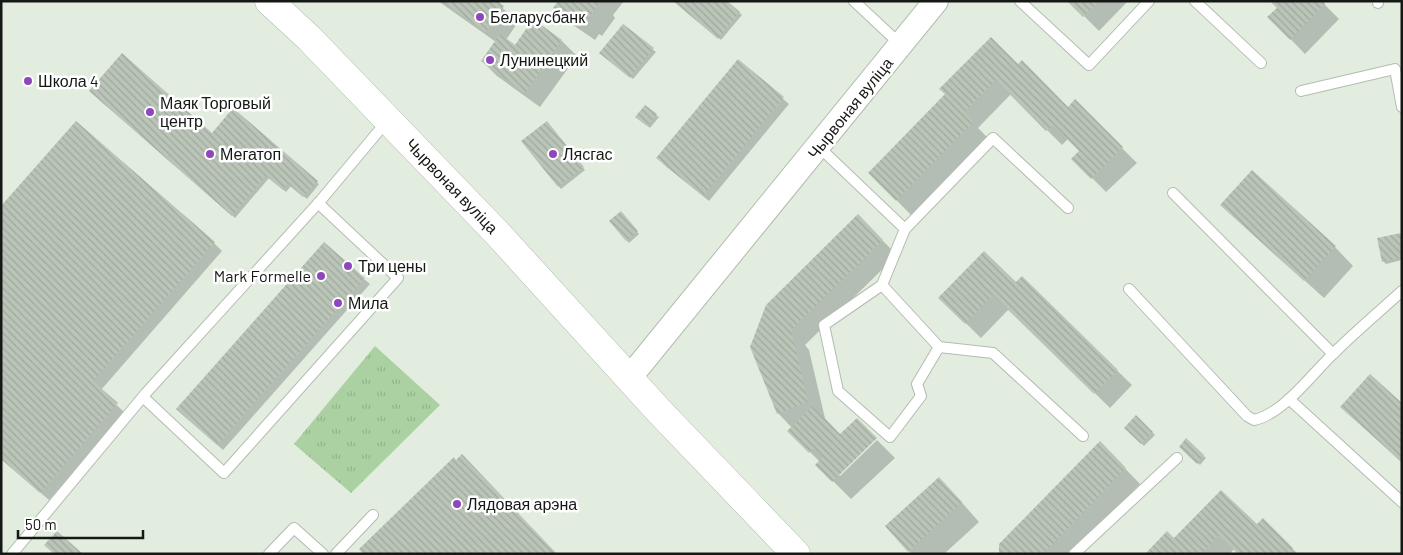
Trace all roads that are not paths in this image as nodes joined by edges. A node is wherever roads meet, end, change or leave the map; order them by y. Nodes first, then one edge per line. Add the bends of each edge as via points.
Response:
1 (269, 1) edge
2 (854, 1) edge
3 (936, 1) edge
4 (1020, 1) edge
5 (1149, 1) edge
6 (1195, 1) edge
7 (902, 45) junction
8 (1261, 63) dead end
9 (1301, 91) dead end
10 (1402, 107) edge
11 (388, 120) junction
12 (819, 147) junction
13 (1173, 193) dead end
14 (318, 203) junction
15 (1068, 208) dead end
16 (905, 229) junction
17 (882, 285) junction
18 (1130, 289) dead end
19 (1402, 291) edge
20 (939, 347) junction
21 (1333, 354) junction
22 (630, 376) junction
23 (143, 397) junction
24 (1289, 398) junction
25 (1083, 436) dead end
26 (1177, 458) dead end
27 (1402, 502) edge
28 (373, 515) dead end
29 (272, 553) edge
30 (793, 553) edge
31 (12, 554) edge
32 (323, 554) edge
33 (336, 554) edge
34 (1074, 554) edge

1 - 11 main road, Чырвоная вуліца
2 - 7 lane
3 - 7 street, Чырвоная вуліца
4 - 5 lane via 1089,65
6 - 8 lane
7 - 12 street, Чырвоная вуліца
9 - 10 lane via 1395,69
11 - 14 lane
11 - 22 main road, Чырвоная вуліца
12 - 16 lane
12 - 22 street, Чырвоная вуліца
13 - 21 lane
14 - 23 lane
14 - 23 lane via 398,278 224,473
15 - 16 lane via 993,138
16 - 17 lane
17 - 20 lane
17 - 20 lane via 824,325 838,392 890,437 921,396 917,384
18 - 24 lane via 1247,416 1254,420 1262,418
19 - 21 lane
20 - 25 lane via 993,354
21 - 24 lane
22 - 30 main road, Чырвоная вуліца
23 - 31 lane
24 - 27 lane
26 - 34 lane
28 - 33 lane
29 - 32 lane via 294,528

